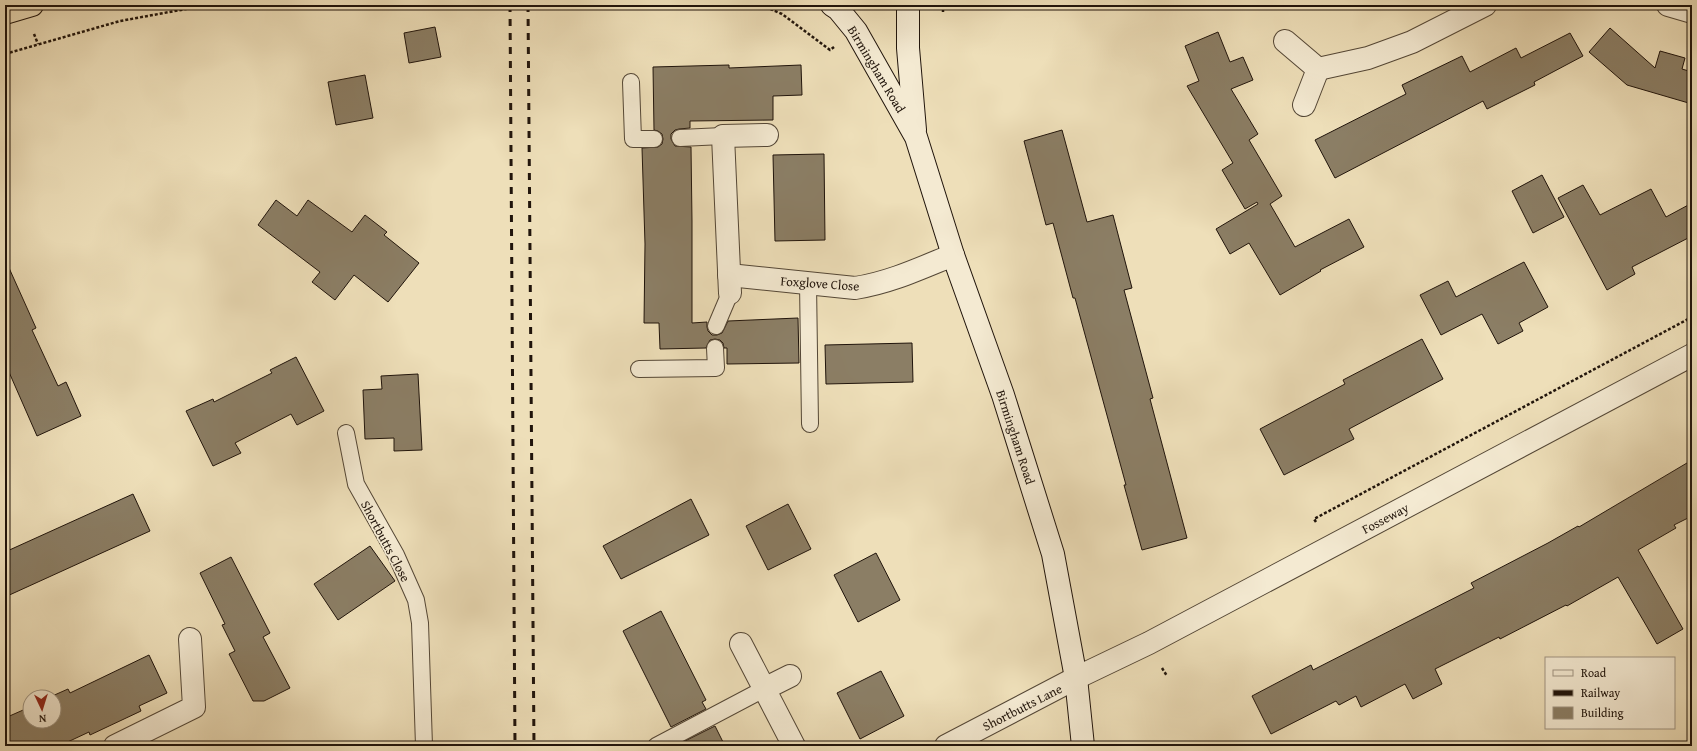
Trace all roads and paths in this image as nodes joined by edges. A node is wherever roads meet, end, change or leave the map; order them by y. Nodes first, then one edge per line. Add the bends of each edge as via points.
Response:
1 (32, 5) edge
2 (208, 5) edge
3 (761, 5) edge
4 (832, 5) edge
5 (908, 5) edge
6 (943, 5) edge
7 (1484, 5) edge
8 (1668, 5) edge
9 (5, 12) edge
10 (942, 12) dead end
11 (1692, 12) edge
12 (1285, 41) dead end
13 (830, 50) dead end
14 (5, 54) edge
15 (1318, 69) junction
16 (631, 82) dead end
17 (1304, 105) dead end
18 (767, 134) dead end
19 (723, 136) junction
20 (916, 137) junction
21 (654, 138) dead end
22 (680, 138) dead end
23 (953, 255) junction
24 (729, 284) junction
25 (808, 284) junction
26 (716, 326) dead end
27 (715, 348) dead end
28 (1692, 355) edge
29 (639, 369) dead end
30 (810, 424) dead end
31 (346, 434) dead end
32 (190, 639) dead end
33 (741, 644) dead end
34 (790, 676) dead end
35 (1076, 678) junction
36 (764, 689) junction
37 (115, 746) edge
38 (424, 746) edge
39 (656, 746) edge
40 (794, 746) edge
41 (946, 746) edge
42 (1083, 746) edge

1 - 9 highway
2 - 14 path via 120,21
3 - 13 path via 782,14
4 - 20 street, Birmingham Road via 856,30
5 - 20 street, Birmingham Road via 908,48
6 - 10 path
7 - 15 street via 1412,42 1368,58
8 - 11 street
12 - 15 street
15 - 17 street
16 - 21 lane via 633,139
18 - 19 street
19 - 22 lane
19 - 24 street
20 - 23 street, Birmingham Road
23 - 25 street, Foxglove Close via 872,286 855,288
23 - 35 street, Birmingham Road via 1003,395 1053,554
24 - 25 street, Foxglove Close
24 - 26 lane
25 - 30 lane
27 - 29 lane via 716,368
28 - 35 street, Fosseway via 1149,644
31 - 38 lane, Shortbutts Close via 356,484 396,555 416,600 420,623
32 - 37 street via 194,707
33 - 36 street
34 - 36 street
35 - 41 street, Shortbutts Lane
35 - 42 street, Birmingham Road
36 - 39 lane
36 - 40 street

